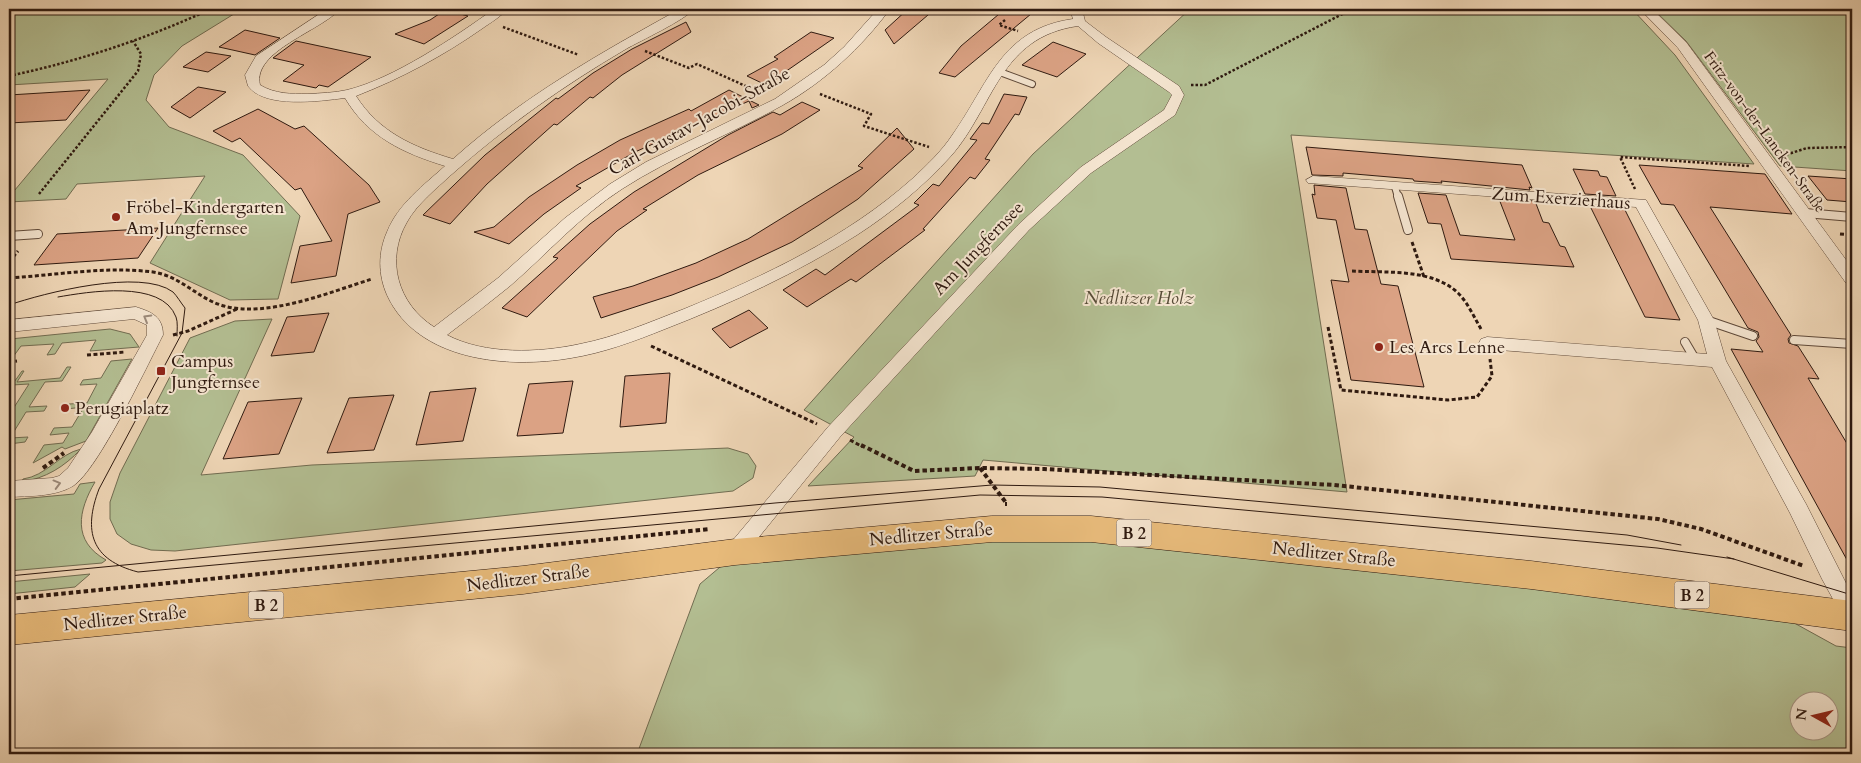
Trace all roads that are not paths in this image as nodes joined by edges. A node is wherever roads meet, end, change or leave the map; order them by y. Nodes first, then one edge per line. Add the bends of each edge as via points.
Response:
1 (334, 9) edge
2 (501, 9) edge
3 (688, 9) edge
4 (884, 9) edge
5 (1646, 9) edge
6 (1078, 15) edge
7 (998, 71) junction
8 (1032, 84) dead end
9 (349, 94) junction
10 (455, 164) junction
11 (1313, 180) dead end
12 (1395, 187) junction
13 (1804, 213) junction
14 (1852, 217) edge
15 (1408, 230) road end
16 (38, 234) dead end
17 (9, 236) edge
18 (1852, 279) edge
19 (1706, 320) junction
20 (9, 326) edge
21 (434, 336) junction
22 (1753, 336) dead end
23 (1794, 340) dead end
24 (1487, 342) road end
25 (1685, 342) dead end
26 (1852, 345) edge
27 (1695, 360) junction
28 (1716, 361) junction
29 (9, 489) edge
30 (726, 540) junction
31 (1852, 615) edge
32 (9, 630) edge

1 - 9 street via 260,59 251,78 254,85 275,97 314,99
2 - 9 street via 421,63
3 - 10 street via 594,61 527,106
4 - 21 street, Carl-Gustav-Jacobi-Straße via 848,50 801,87 780,102 651,165 615,187 570,221 504,282
5 - 13 street, Fritz-von-der-Lancken-Straße via 1682,45
6 - 7 street via 1024,44
6 - 30 street, Am Jungfernsee via 1102,40 1170,86 1178,95 1170,112 1094,165 1048,204 834,432
7 - 8 lane
7 - 21 street via 967,125 915,183 830,245 772,276 630,336 582,350 539,355 498,354 458,348
9 - 10 street via 374,129 396,144
10 - 21 street via 399,222 389,246 387,275 396,298 412,320
11 - 12 street, Zum Exerzierhaus
12 - 15 lane
12 - 19 street, Zum Exerzierhaus via 1641,203
13 - 14 lane
13 - 18 street, Fritz-von-der-Lancken-Straße
16 - 17 lane
19 - 22 lane
19 - 28 street, Zum Exerzierhaus
29 -> 20 street via 55,485 74,476 134,374 156,329 153,320 136,313
23 - 26 lane
24 - 27 street
25 - 27 lane
27 - 28 street
28 - 31 street, Zum Exerzierhaus via 1799,510
30 - 31 main road, Nedlitzer Straße / B 2 via 992,528 1091,529 1532,575
30 - 32 main road, Nedlitzer Straße / B 2 via 523,580

